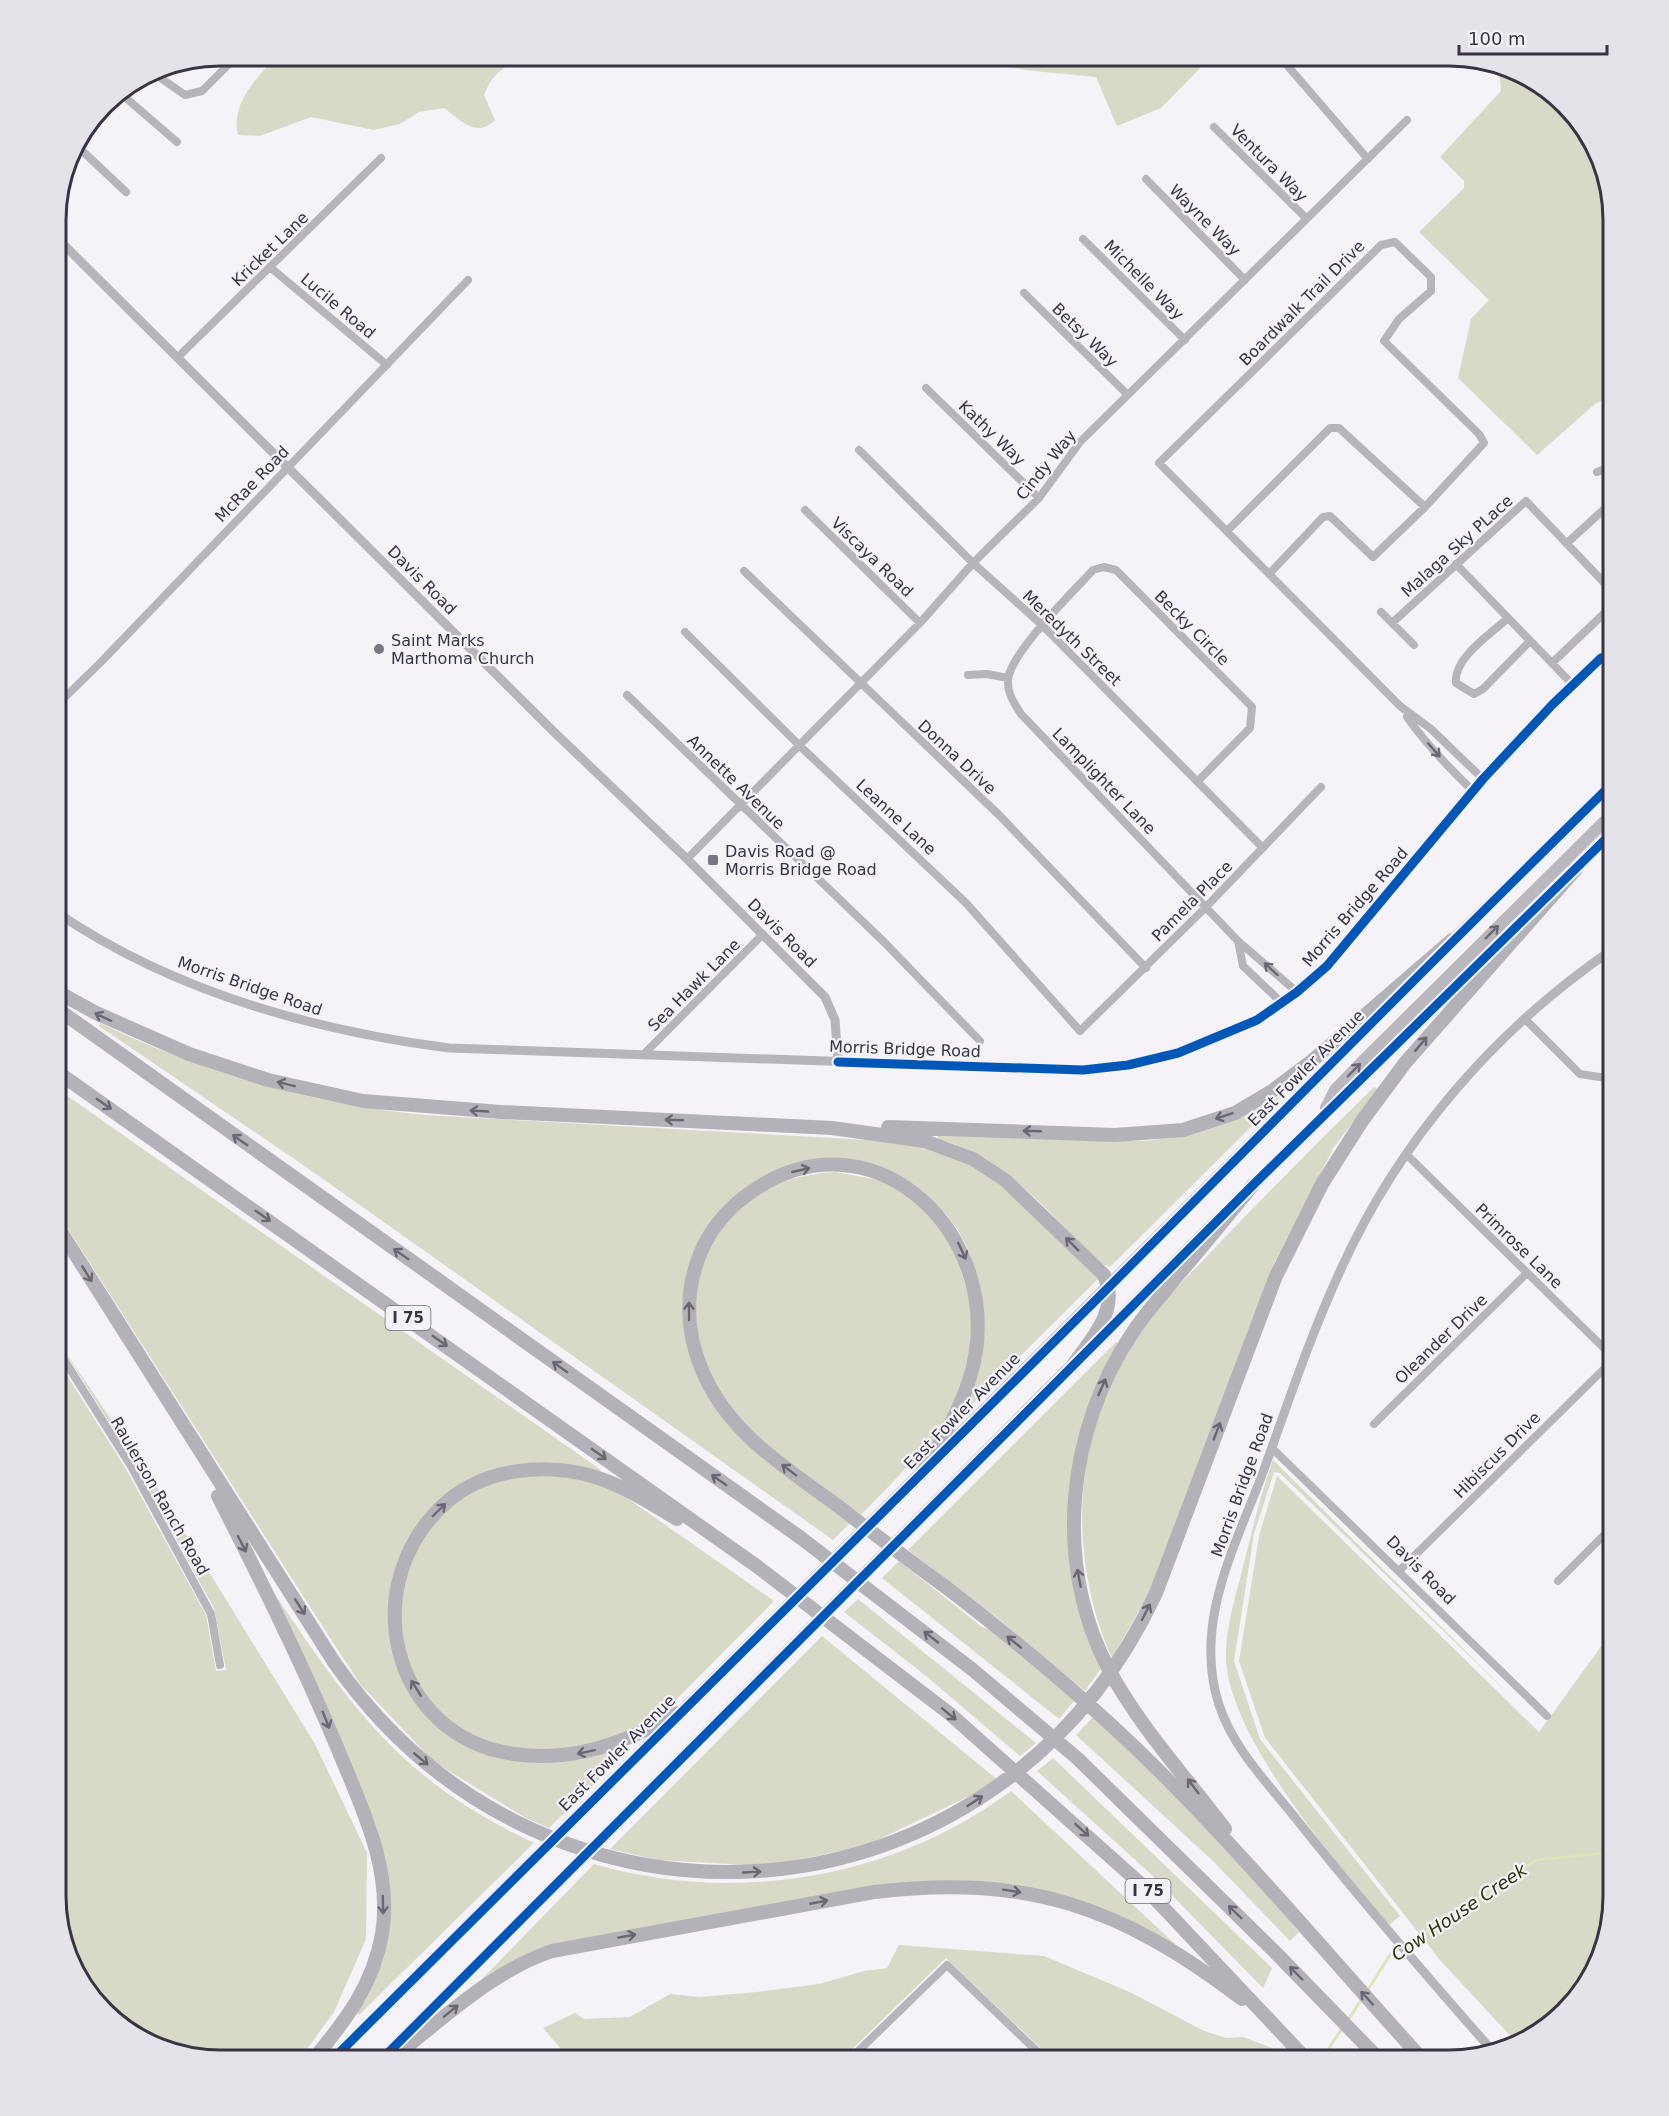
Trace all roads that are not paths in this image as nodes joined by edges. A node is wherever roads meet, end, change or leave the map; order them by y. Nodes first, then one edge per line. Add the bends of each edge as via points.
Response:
1 (227, 66) edge
2 (1288, 66) edge
3 (162, 78) edge
4 (126, 98) edge
5 (1407, 120) dead end
6 (1214, 127) dead end
7 (177, 142) dead end
8 (83, 151) edge
9 (381, 158) dead end
10 (1368, 159) junction
11 (1146, 179) dead end
12 (126, 192) dead end
13 (1305, 217) junction
14 (1083, 239) dead end
15 (66, 247) edge
16 (271, 268) junction
17 (468, 280) dead end
18 (1245, 280) junction
19 (1024, 293) dead end
20 (1185, 340) junction
21 (177, 358) junction
22 (387, 365) junction
23 (926, 387) dead end
24 (1128, 395) junction
25 (859, 450) dead end
26 (287, 467) junction
27 (1603, 470) edge
28 (1597, 472) dead end
29 (1039, 498) junction
30 (1425, 507) junction
31 (805, 510) dead end
32 (1603, 511) edge
33 (1227, 531) junction
34 (1567, 543) junction
35 (973, 564) junction
36 (1456, 564) junction
37 (744, 571) dead end
38 (1269, 574) junction
39 (1603, 581) edge
40 (1382, 612) dead end
41 (1603, 615) edge
42 (1508, 618) junction
43 (920, 623) junction
44 (1392, 623) junction
45 (1042, 625) junction
46 (685, 632) dead end
47 (1530, 641) junction
48 (1414, 645) dead end
49 (1603, 657) edge
50 (1552, 663) junction
51 (968, 675) dead end
52 (1008, 678) junction
53 (860, 684) junction
54 (1573, 685) junction
55 (627, 695) dead end
56 (66, 696) edge
57 (1400, 706) junction
58 (800, 746) junction
59 (1483, 779) junction
60 (1198, 781) junction
61 (1321, 787) dead end
62 (1473, 791) junction
63 (1603, 794) edge
64 (739, 805) junction
65 (1603, 824) edge
66 (1603, 843) edge
67 (1263, 848) junction
68 (687, 859) junction
69 (1576, 869) junction
70 (1206, 907) junction
71 (66, 918) edge
72 (763, 934) junction
73 (1452, 940) junction
74 (1238, 941) junction
75 (1603, 956) edge
76 (1146, 968) junction
77 (1297, 993) junction
78 (66, 997) edge
79 (1282, 1003) junction
80 (66, 1015) edge
81 (1525, 1019) junction
82 (1080, 1031) joint
83 (980, 1041) dead end
84 (644, 1054) junction
85 (838, 1062) junction
86 (1603, 1077) edge
87 (66, 1078) edge
88 (1322, 1117) junction
89 (832, 1128) junction
90 (1406, 1154) junction
91 (1253, 1185) junction
92 (66, 1240) edge
93 (1527, 1274) junction
94 (1107, 1288) junction
95 (1603, 1347) edge
96 (66, 1363) edge
97 (1073, 1365) junction
98 (1603, 1369) edge
99 (1374, 1424) dead end
100 (188, 1435) junction
101 (1272, 1448) junction
102 (921, 1474) junction
103 (1603, 1537) edge
104 (762, 1570) junction
105 (1400, 1570) junction
106 (1558, 1581) dead end
107 (220, 1665) dead end
108 (678, 1713) junction
109 (1547, 1716) dead end
110 (1266, 1883) junction
111 (1248, 2000) junction
112 (1488, 2045) edge
113 (322, 2050) edge
114 (343, 2050) edge
115 (392, 2050) edge
116 (403, 2050) edge
117 (860, 2050) edge
118 (1035, 2050) edge
119 (1297, 2050) edge
120 (1369, 2050) edge
121 (1413, 2050) edge

1 - 3 street via 202,92 184,95
2 - 10 street
4 - 7 street
5 - 10 street, Cindy Way
6 - 13 street, Ventura Way
8 - 12 street
9 - 16 street, Kricket Lane
10 - 13 street, Cindy Way
11 - 18 street, Wayne Way
13 - 18 street, Cindy Way
14 - 20 street, Michelle Way
15 - 21 street, Davis Road
16 - 21 street, Kricket Lane
16 - 22 street, Lucile Road
17 - 22 street, McRae Road
18 - 20 street, Cindy Way
19 - 24 street, Betsy Way
20 - 24 street, Cindy Way
21 - 26 street, Davis Road
22 - 26 street, McRae Road
23 - 29 street, Kathy Way
24 - 29 street, Cindy Way via 1080,442
25 - 35 street, Meredyth Street
26 - 56 street, McRae Road
26 - 68 street, Davis Road
27 - 28 street
29 - 35 street, Cindy Way
30 - 33 street via 1340,428 1330,428
30 - 33 street, Boardwalk Trail Drive via 1484,443 1384,341 1399,319 1431,291 1432,284 1431,277 1395,242 1381,245 1159,463
30 - 38 street, Boardwalk Trail Drive via 1373,557 1330,516 1323,517
31 - 43 street, Viscaya Road
32 - 34 street
33 - 38 street, Boardwalk Trail Drive
34 - 36 street, Malaga Sky PLace via 1526,501
34 - 39 street, Malaga Sky PLace
35 - 43 street, Cindy Way
35 - 45 street, Meredyth Street
36 - 42 street
36 - 44 street, Malaga Sky PLace
37 - 53 street, Donna Drive
38 - 57 street, Boardwalk Trail Drive
40 - 44 street
41 - 50 street
42 - 47 street
42 - 47 street via 1460,663 1456,683 1473,694 1483,689
43 - 53 street, Cindy Way
44 - 48 street
45 - 52 street
45 - 60 street, Meredyth Street
45 - 60 street, Becky Circle via 1093,570 1116,570 1252,707 1250,728
46 - 58 street, Leanne Lane
47 - 50 street
49 - 54 street, Morris Bridge Road
50 - 54 street
51 - 52 street
52 - 70 street, Lamplighter Lane via 1009,694 1021,714
53 - 58 street, Cindy Way
53 - 76 street, Donna Drive via 999,815
54 - 59 street, Morris Bridge Road
55 - 64 street, Annette Avenue
57 - 59 street, Boardwalk Trail Drive via 1431,729
57 -> 62 street, Boardwalk Trail Drive via 1445,765
58 - 64 street, Cindy Way
58 - 82 street, Leanne Lane via 966,903
59 - 62 street, Morris Bridge Road
60 - 67 street, Meredyth Street
61 - 67 street, Pamela Place
62 - 77 street, Morris Bridge Road via 1353,937
63 - 73 main road, East Fowler Avenue
64 - 68 street, Cindy Way
64 - 83 street, Annette Avenue via 884,942
88 -> 65 main road via 1335,1090
66 - 69 main road
67 - 70 street, Pamela Place
68 - 72 street, Davis Road
69 - 88 main road
100 -> 69 highway via 334,1662 370,1709 437,1773 516,1824 631,1863 689,1871 744,1872 816,1864 874,1849 934,1824 1019,1770 1068,1726 1106,1679 1148,1610 1276,1276 1322,1184 1405,1063
70 - 74 street, Lamplighter Lane
70 - 76 street, Pamela Place
71 - 84 street, Morris Bridge Road via 161,971 266,1010 333,1029 448,1048
72 - 84 street, Sea Hawk Lane
72 - 85 street, Davis Road via 825,997 835,1020
73 -> 89 highway via 1272,1091 1235,1113 1183,1130 1115,1135
73 - 94 main road, East Fowler Avenue
77 -> 74 street, Lamplighter Lane
74 - 79 street, Lamplighter Lane via 1243,966
75 - 81 street, Morris Bridge Road via 1568,980
76 - 82 street, Pamela Place
77 - 79 street, Morris Bridge Road
89 -> 78 highway via 478,1111 363,1101 268,1080 189,1054
79 - 85 street, Morris Bridge Road via 1215,1040 1128,1065 1083,1070
120 -> 80 highway, I 75 via 1077,1758 889,1604
81 - 86 street via 1580,1074
81 - 90 street, Morris Bridge Road via 1462,1082
84 - 85 street, Morris Bridge Road
87 -> 104 highway, I 75
88 - 91 main road
94 -> 89 highway via 1104,1275 1028,1201 973,1159 925,1141
90 - 93 street, Primrose Lane
90 - 101 street, Morris Bridge Road via 1342,1267
91 - 97 main road
110 -> 91 highway via 1128,1700 1108,1667 1084,1602 1074,1541 1078,1472 1092,1412 1111,1368 1134,1330
92 -> 100 highway
93 - 95 street, Primrose Lane
93 - 99 street, Oleander Drive
94 - 97 highway via 1107,1315
94 - 102 main road, East Fowler Avenue
96 - 107 street, Raulerson Ranch Road via 131,1466 212,1614
97 - 115 main road
98 - 105 street, Hibiscus Drive
100 -> 113 highway via 298,1654 362,1807 382,1875 382,1933 371,1972 354,2010
101 - 105 street, Davis Road
101 - 112 street, Morris Bridge Road via 1215,1602 1210,1639 1213,1677 1229,1728 1246,1758 1357,1896
102 - 108 main road, East Fowler Avenue
110 -> 102 highway via 1160,1772 1059,1679 756,1445 732,1420 706,1379 691,1335 691,1284 707,1240 725,1215 740,1200 783,1175 834,1166 886,1177 928,1204 962,1249 976,1300 974,1364 956,1417
103 - 106 street
108 -> 104 highway via 623,1741 580,1754 512,1754 469,1739 436,1715 401,1658 395,1636 394,1597 406,1554 435,1512 475,1484 512,1472 562,1470 593,1476 623,1488
104 -> 111 highway, I 75 via 854,1638 1039,1791 1143,1886
105 - 109 street, Davis Road
108 - 114 main road, East Fowler Avenue
121 -> 110 highway
116 -> 111 highway via 489,1981 530,1958 914,1887 999,1889 1080,1906 1164,1943
111 - 119 highway
117 - 118 street via 947,1965

